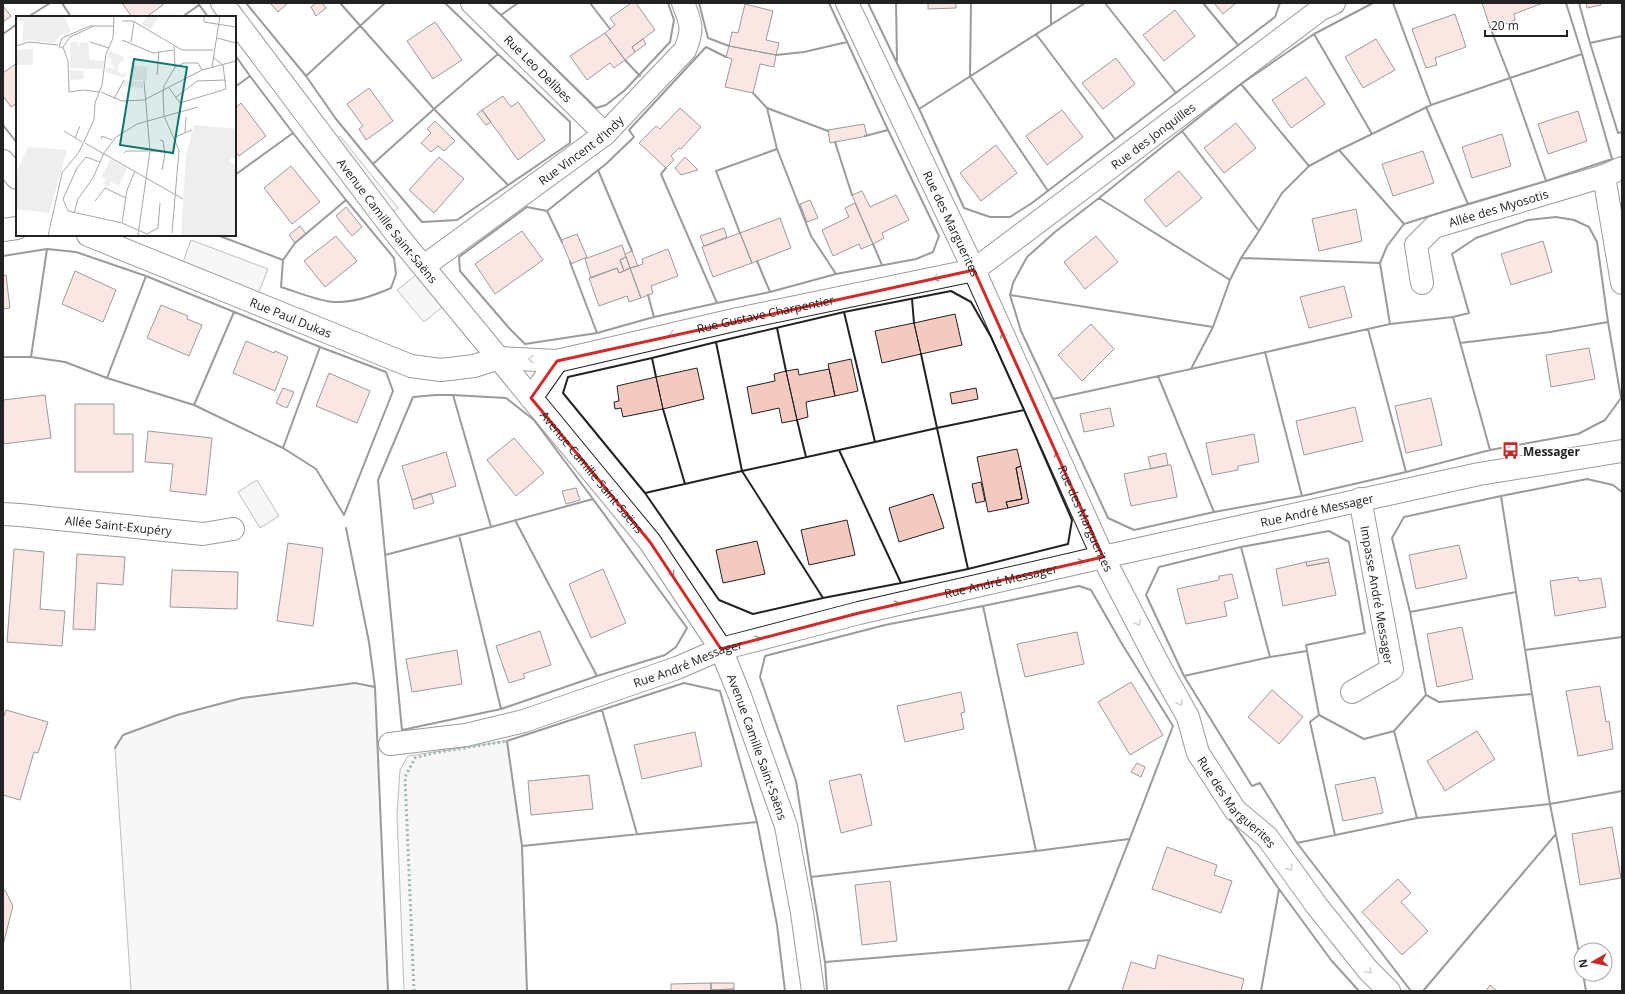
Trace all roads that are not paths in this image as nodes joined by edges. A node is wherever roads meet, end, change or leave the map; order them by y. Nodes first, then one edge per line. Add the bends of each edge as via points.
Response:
1 (222, 3) edge
2 (472, 3) edge
3 (683, 3) edge
4 (847, 3) edge
5 (1324, 5) edge
6 (232, 16) edge
7 (236, 21) edge
8 (605, 134) junction
9 (3, 162) edge
10 (1613, 172) edge
11 (16, 177) edge
12 (16, 228) edge
13 (3, 230) edge
14 (90, 236) edge
15 (424, 266) junction
16 (974, 270) junction
17 (1422, 283) dead end
18 (1622, 283) edge
19 (499, 358) junction
20 (556, 361) junction
21 (531, 398) junction
22 (1622, 451) edge
23 (1360, 500) junction
24 (3, 514) edge
25 (234, 529) dead end
26 (1103, 557) junction
27 (721, 649) junction
28 (1352, 692) dead end
29 (390, 744) dead end
30 (813, 991) edge
31 (1389, 991) edge

1 - 6 street
2 - 8 street, Rue Leo Delibes
3 - 8 street, Rue Vincent d'Indy via 689,18 691,35 685,50
4 - 16 street, Rue des Marguerites
5 - 16 street, Rue des Jonquilles
7 - 15 street, Avenue Camille Saint-Saëns via 398,236
8 - 15 street, Rue Vincent d'Indy
9 - 11 street
10 - 17 street, Allée des Myosotis via 1434,227 1416,245
10 - 18 street
12 - 13 street
14 - 19 street, Rue Paul Dukas via 411,366 441,370 474,366
15 - 19 street, Avenue Camille Saint-Saëns
16 -> 20 street, Rue Gustave Charpentier via 738,319
26 -> 16 street, Rue des Marguerites
20 -> 19 street, Rue Gustave Charpentier
19 - 21 street, Avenue Camille Saint-Saëns
20 - 21 street
21 -> 27 street, Avenue Camille Saint-Saëns via 650,542
22 - 23 street, Rue André Messager via 1479,474
23 - 26 street, Rue André Messager
23 - 28 street, Impasse André Messager via 1392,669
24 - 25 street, Allée Saint-Exupéry via 203,534
27 -> 26 street, Rue André Messager via 859,613
26 -> 31 street, Rue des Marguerites via 1188,717 1198,753 1235,810 1267,836 1354,953
27 - 29 street, Rue André Messager via 677,668 524,721 466,735
27 - 30 street, Avenue Camille Saint-Saëns via 786,826

